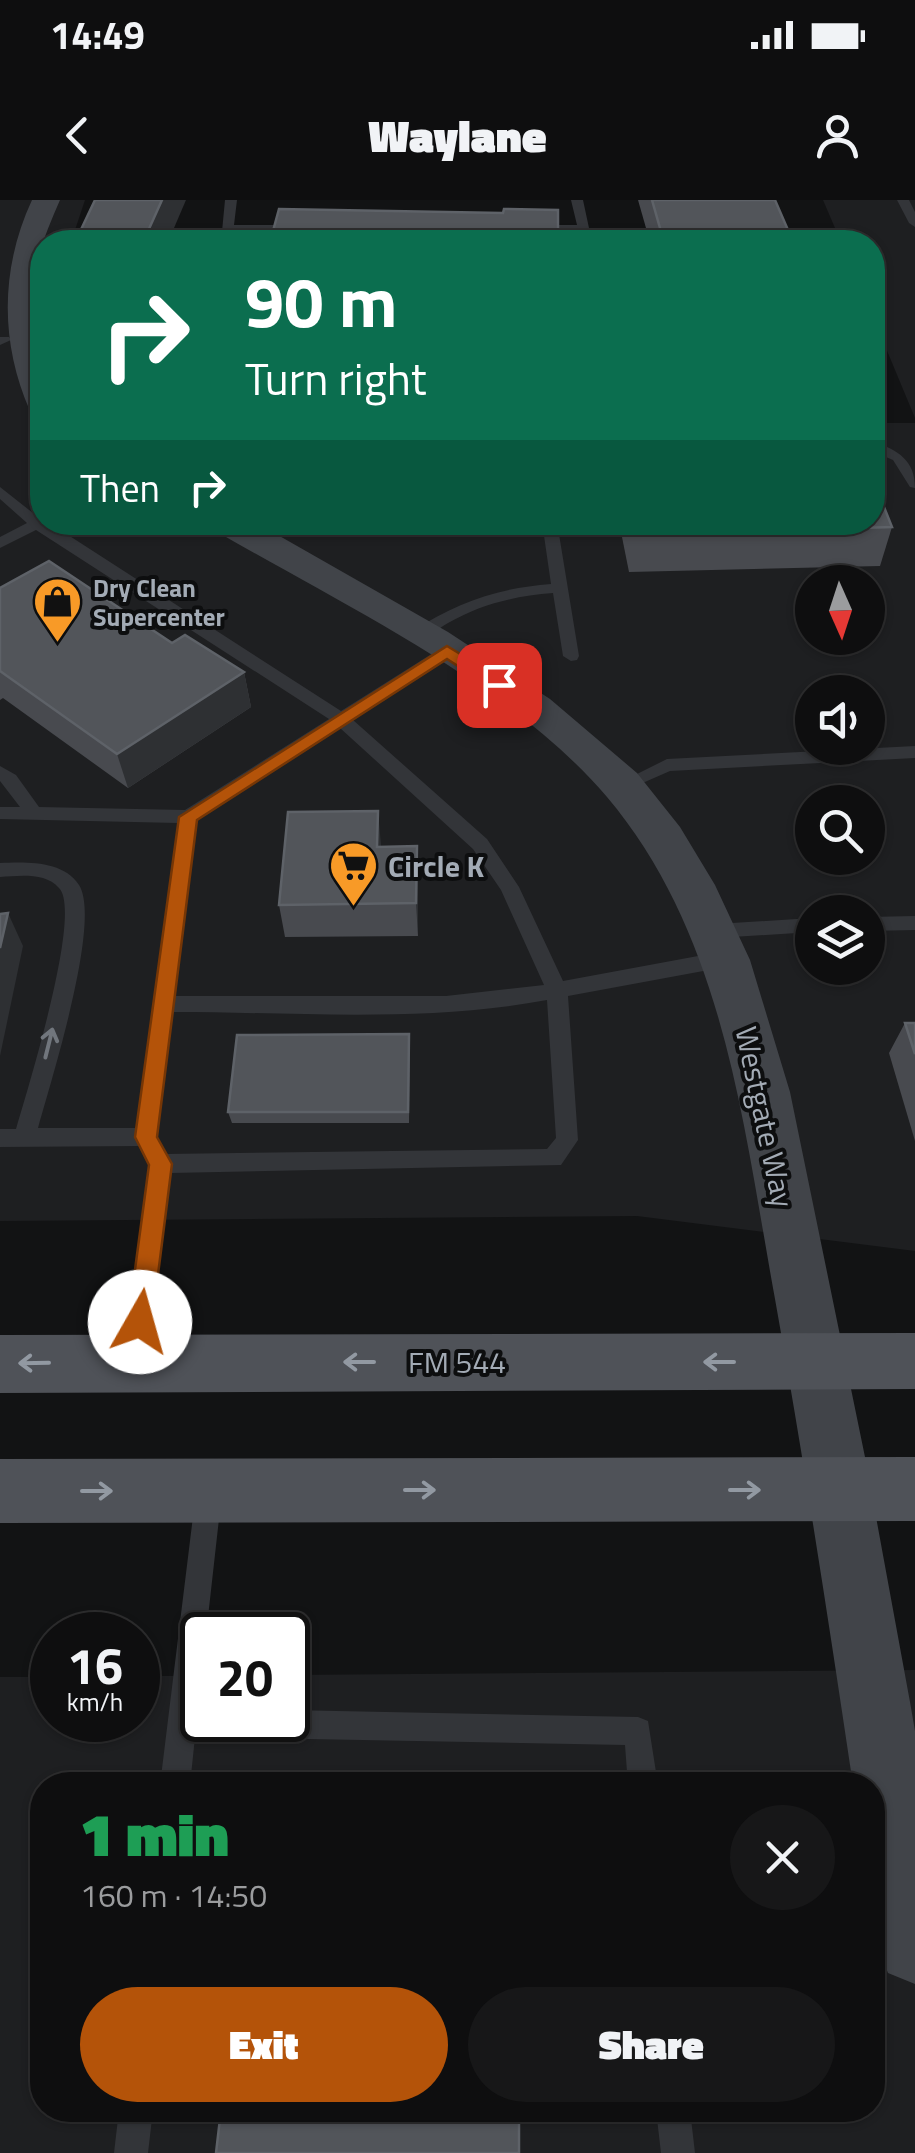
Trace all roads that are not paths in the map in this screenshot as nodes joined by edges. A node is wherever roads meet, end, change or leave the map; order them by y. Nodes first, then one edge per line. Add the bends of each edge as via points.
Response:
1 (46, 200) edge
2 (231, 200) edge
3 (577, 200) edge
4 (902, 200) edge
5 (914, 219) edge
6 (327, 229) edge
7 (504, 229) edge
8 (32, 230) edge
9 (228, 230) edge
10 (313, 230) edge
11 (516, 230) edge
12 (584, 230) edge
13 (30, 234) edge
14 (2, 340) edge
15 (30, 390) edge
16 (885, 450) edge
17 (915, 484) edge
18 (0, 491) edge
19 (30, 515) edge
20 (30, 528) edge
21 (58, 535) edge
22 (269, 535) edge
23 (551, 535) edge
24 (0, 543) edge
25 (560, 588) junction
26 (433, 643) junction
27 (572, 656) dead end
28 (341, 719) junction
29 (915, 752) edge
30 (0, 772) edge
31 (622, 786) junction
32 (34, 812) junction
33 (0, 813) edge
34 (188, 817) junction
35 (0, 870) edge
36 (915, 923) edge
37 (885, 924) edge
38 (795, 929) edge
39 (721, 945) junction
40 (556, 992) junction
41 (166, 1004) junction
42 (25, 1137) junction
43 (146, 1137) junction
44 (0, 1138) edge
45 (160, 1164) junction
46 (915, 1361) edge
47 (135, 1362) junction
48 (816, 1362) junction
49 (0, 1364) edge
50 (915, 1489) edge
51 (209, 1490) junction
52 (840, 1490) junction
53 (0, 1491) edge
54 (195, 1612) edge
55 (310, 1725) edge
56 (180, 1740) edge
57 (176, 1772) edge
58 (642, 1772) edge
59 (915, 1946) edge
60 (135, 2122) edge
61 (674, 2122) edge
62 (131, 2153) edge
63 (678, 2153) edge

1 - 8 street
2 - 9 lane
3 - 12 lane
4 - 5 lane
6 - 10 lane
7 - 11 lane
13 - 14 street via 9,278
14 - 15 street
16 - 17 lane via 898,457
18 - 19 lane
20 - 24 lane
21 - 28 lane
22 - 26 street, Westgate Way
23 - 25 lane
25 - 26 lane via 474,601
25 - 27 lane
26 - 28 lane
26 - 31 street, Westgate Way via 525,701
28 - 34 lane
28 - 40 lane via 480,844 509,887
29 - 31 lane via 667,765
30 - 32 lane
31 - 39 street, Westgate Way via 692,882
32 - 33 lane
32 - 34 lane
34 - 41 lane
42 -> 35 lane via 78,911 72,888 51,873
36 - 37 lane
38 - 39 lane
39 - 40 lane
39 - 48 street, Westgate Way via 754,1052
40 - 41 lane via 446,1004
40 - 45 lane via 568,1140 553,1158
41 - 43 lane
42 - 43 lane
42 - 44 lane
43 - 45 lane
45 - 47 lane
46 - 48 main road, FM 544 / FM 544
48 -> 47 main road, FM 544 / FM 544
47 -> 49 main road, FM 544 / FM 544
48 - 52 street, Westgate Way
50 - 52 main road
51 -> 52 main road
53 -> 51 main road
51 - 54 lane
52 - 59 street, Westgate Way
55 - 58 lane via 638,1731
56 - 57 lane
60 - 62 lane
61 - 63 lane

